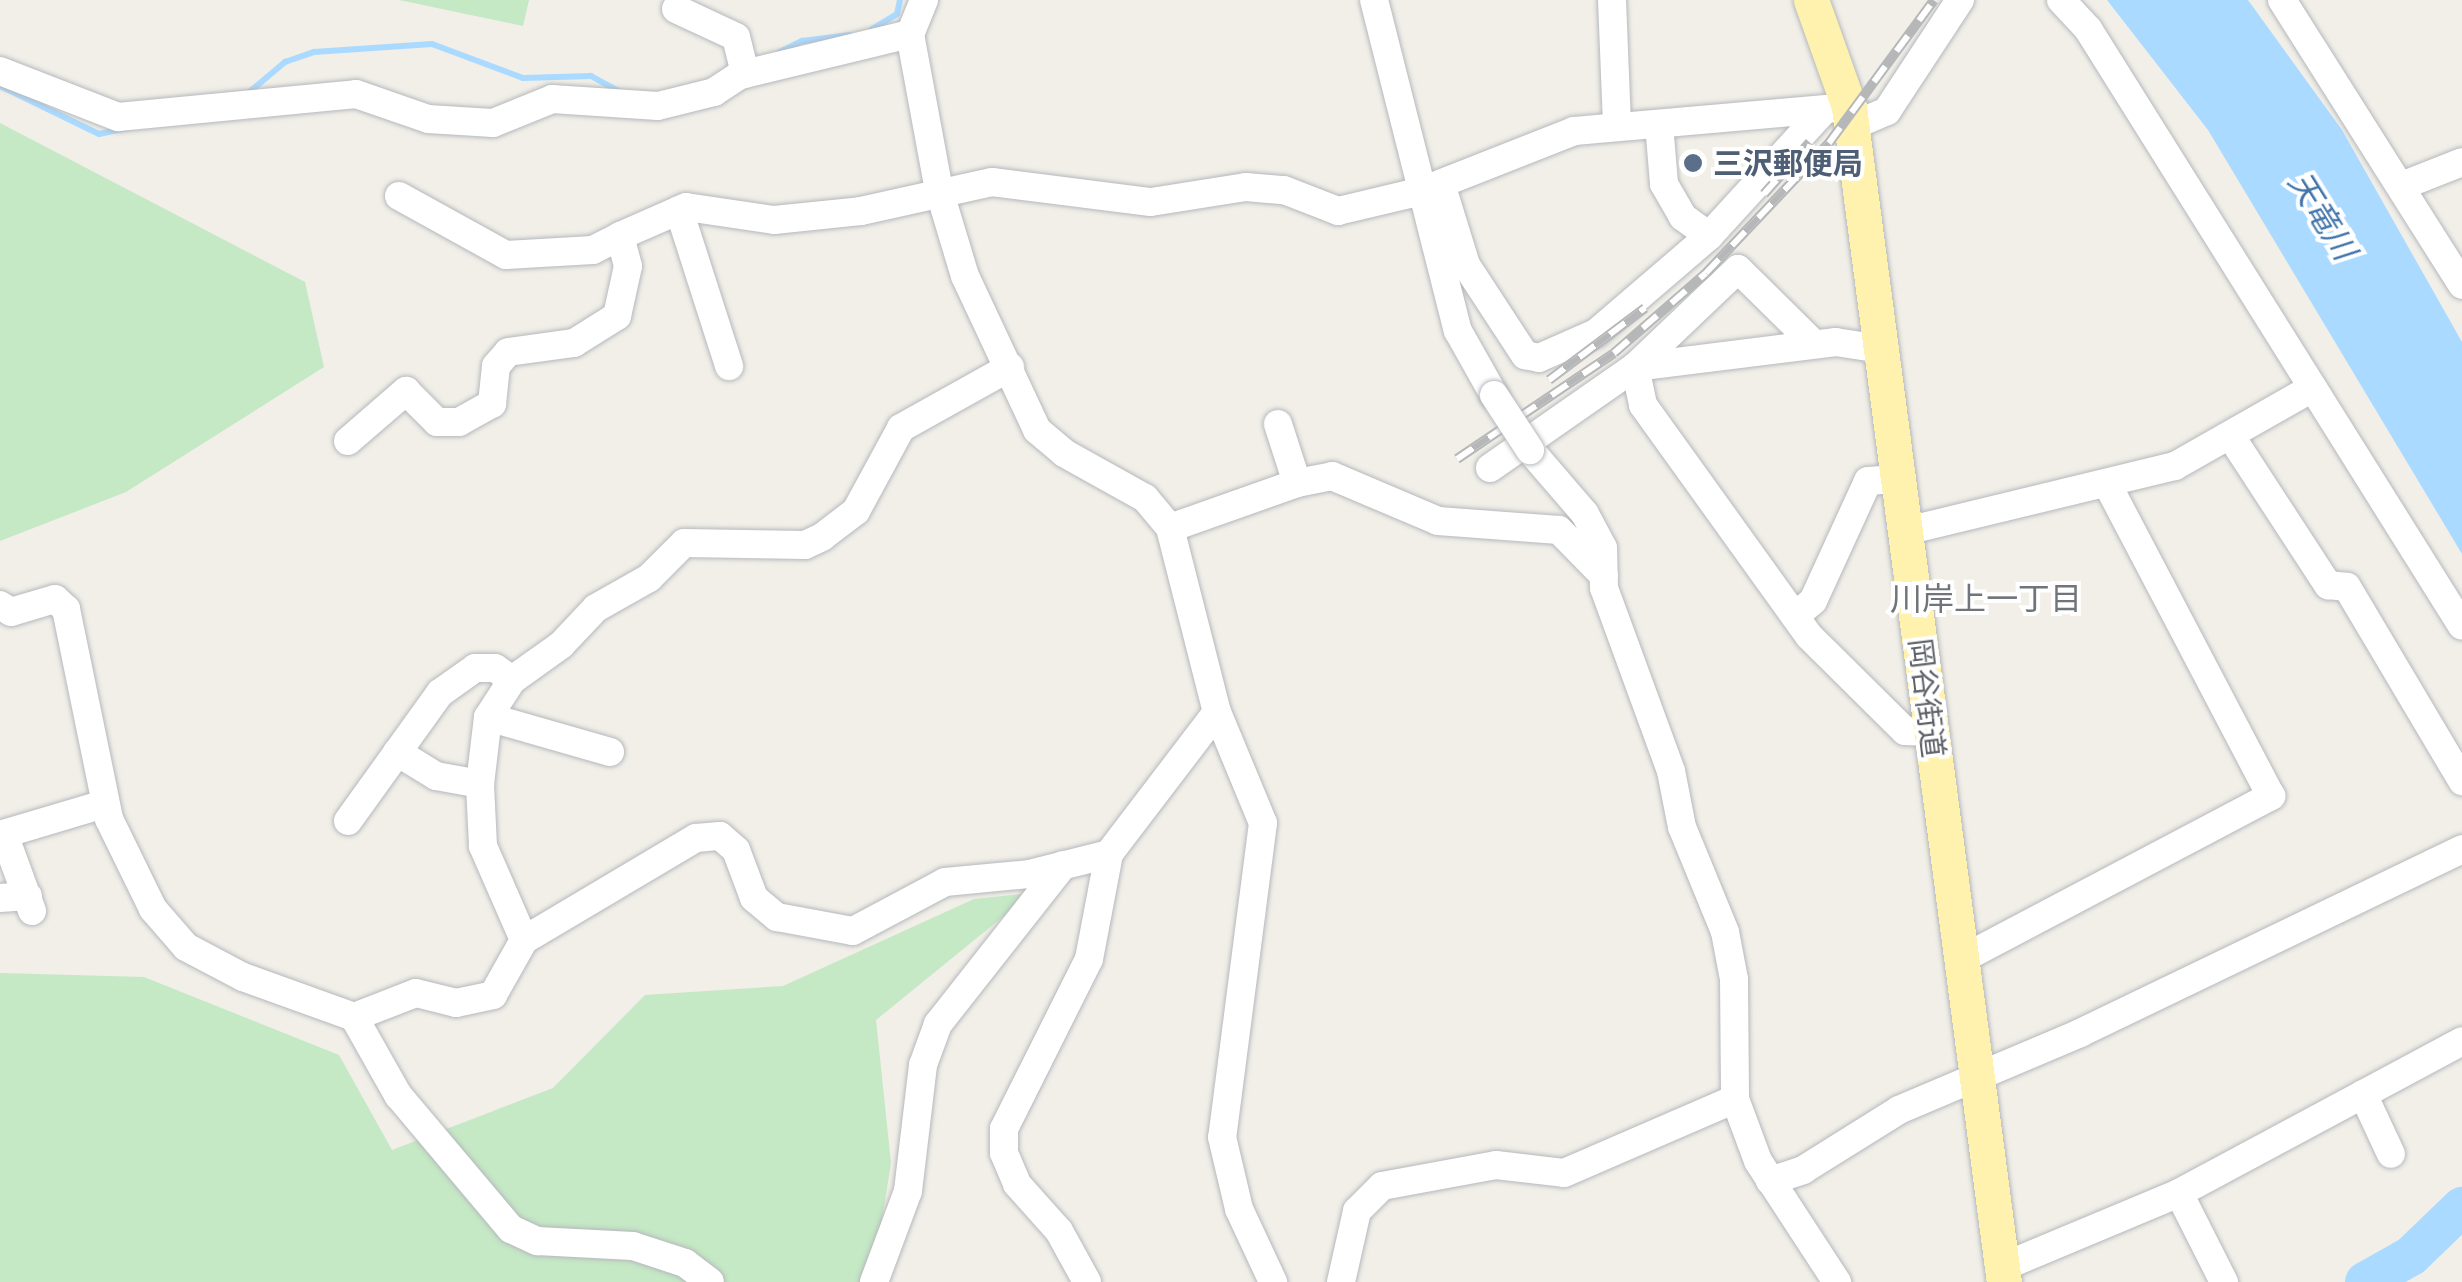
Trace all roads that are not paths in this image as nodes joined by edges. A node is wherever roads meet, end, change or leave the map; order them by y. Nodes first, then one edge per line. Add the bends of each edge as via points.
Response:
1 (924, 0) edge
2 (1374, 0) edge
3 (1612, 0) edge
4 (1811, 0) edge
5 (1960, 0) edge
6 (2062, 0) edge
7 (2282, 0) edge
8 (676, 10) dead end
9 (910, 34) junction
10 (0, 71) edge
11 (745, 74) junction
12 (1842, 115) junction
13 (1659, 124) junction
14 (1617, 126) junction
15 (2462, 162) edge
16 (2404, 185) junction
17 (1431, 188) junction
18 (939, 190) junction
19 (399, 196) dead end
20 (679, 210) junction
21 (620, 236) junction
22 (1709, 236) junction
23 (2462, 284) edge
24 (1814, 344) junction
25 (1882, 349) junction
26 (728, 366) dead end
27 (1010, 367) junction
28 (1635, 368) junction
29 (2309, 390) junction
30 (1278, 424) dead end
31 (2232, 438) junction
32 (348, 441) dead end
33 (1490, 468) dead end
34 (1898, 479) junction
35 (1297, 483) junction
36 (2108, 485) junction
37 (1170, 528) junction
38 (1906, 530) junction
39 (1604, 576) junction
40 (0, 605) edge
41 (1794, 616) junction
42 (2462, 626) edge
43 (512, 680) junction
44 (1218, 712) junction
45 (488, 717) junction
46 (1932, 732) junction
47 (397, 752) junction
48 (610, 752) dead end
49 (2462, 781) edge
50 (480, 784) junction
51 (104, 804) junction
52 (348, 821) dead end
53 (2, 834) edge
54 (2462, 849) edge
55 (1108, 854) junction
56 (1064, 865) junction
57 (20, 902) edge
58 (524, 940) junction
59 (1960, 960) junction
60 (354, 1016) junction
61 (2462, 1042) edge
62 (1975, 1078) junction
63 (2363, 1094) junction
64 (1734, 1098) junction
65 (2391, 1154) dead end
66 (1770, 1181) junction
67 (2180, 1193) junction
68 (2002, 1275) edge
69 (710, 1282) edge
70 (874, 1282) edge
71 (1087, 1282) edge
72 (1273, 1282) edge
73 (1341, 1282) edge
74 (1837, 1282) edge
75 (2224, 1282) edge

1 - 9 street
2 - 17 street
3 - 14 street
4 - 12 main road, 岡谷街道
5 - 12 street via 1887,111
6 - 29 street via 2088,29
7 - 16 street
8 - 11 street via 736,37
9 - 11 street
9 - 18 street
10 - 11 street via 118,116 356,94 428,119 493,123 552,99 658,106 714,92
12 - 13 street
12 - 22 street
12 - 25 main road, 岡谷街道
13 - 14 street
13 - 22 street via 1664,184 1683,217
14 - 17 street via 1574,131
15 - 16 street
16 - 23 street
17 - 18 street via 1338,211 1284,190 1246,187 1151,202 992,182
17 - 22 street via 1466,265 1525,355 1539,358 1596,332
17 - 39 street, bridge via 1458,331 1530,450 1585,514 1603,548
18 - 20 street via 861,211 774,220
18 - 27 street via 965,276
19 - 21 street via 506,256 594,250
20 - 21 street
20 - 26 street
21 - 32 street via 627,290 617,316 596,332 574,343 508,352 496,366 492,404 459,422 437,422 406,390
24 - 25 street
24 - 28 street
24 - 28 street via 1738,269
25 - 34 main road, 岡谷街道
27 - 37 street via 1036,430 1145,498
27 - 43 street via 901,428 856,512 822,538 805,546 684,543 649,578 596,608 562,645
28 - 33 street
28 - 41 street via 1643,404
29 - 31 street
29 - 42 street
30 - 35 street
31 - 36 street via 2174,466
31 - 49 street via 2328,585 2347,586
34 - 38 main road, 岡谷街道
34 - 41 street via 1868,482 1813,602
35 - 37 street
35 - 39 street via 1332,476 1438,521 1559,530
36 - 38 street
36 - 59 street via 2271,796
37 - 44 street
38 - 46 main road, 岡谷街道
39 - 64 street via 1670,771 1682,827 1725,932 1734,979
40 - 51 street via 11,612 55,599 66,609
41 - 46 street via 1905,731
43 - 45 street
43 - 47 street via 495,668 475,668 440,693
44 - 55 street
44 - 72 street via 1263,824 1222,1137 1239,1209
45 - 48 street
45 - 50 street
46 - 59 main road, 岡谷街道
47 - 50 street via 436,776
47 - 52 street
50 - 58 street via 483,846
51 - 53 street
51 - 60 street via 153,909 186,947 243,976
53 - 57 street
54 - 62 street
55 - 56 street
55 - 71 street via 1089,959 1004,1129 1004,1153 1017,1184 1058,1231
56 - 58 street via 945,882 853,931 777,916 754,898 736,850 720,836 696,838
56 - 70 street via 938,1024 923,1065 908,1191
58 - 60 street via 492,995 456,1003 416,994
59 - 62 main road, 岡谷街道
60 - 69 street via 398,1096 510,1229 537,1241 634,1246 686,1263
61 - 63 street
62 - 66 street via 1899,1110 1803,1170
62 - 68 main road, 岡谷街道
63 - 65 street
63 - 67 street
64 - 66 street
64 - 73 street via 1564,1174 1496,1165 1382,1186 1358,1210
66 - 74 street
67 - 68 street
67 - 75 street

